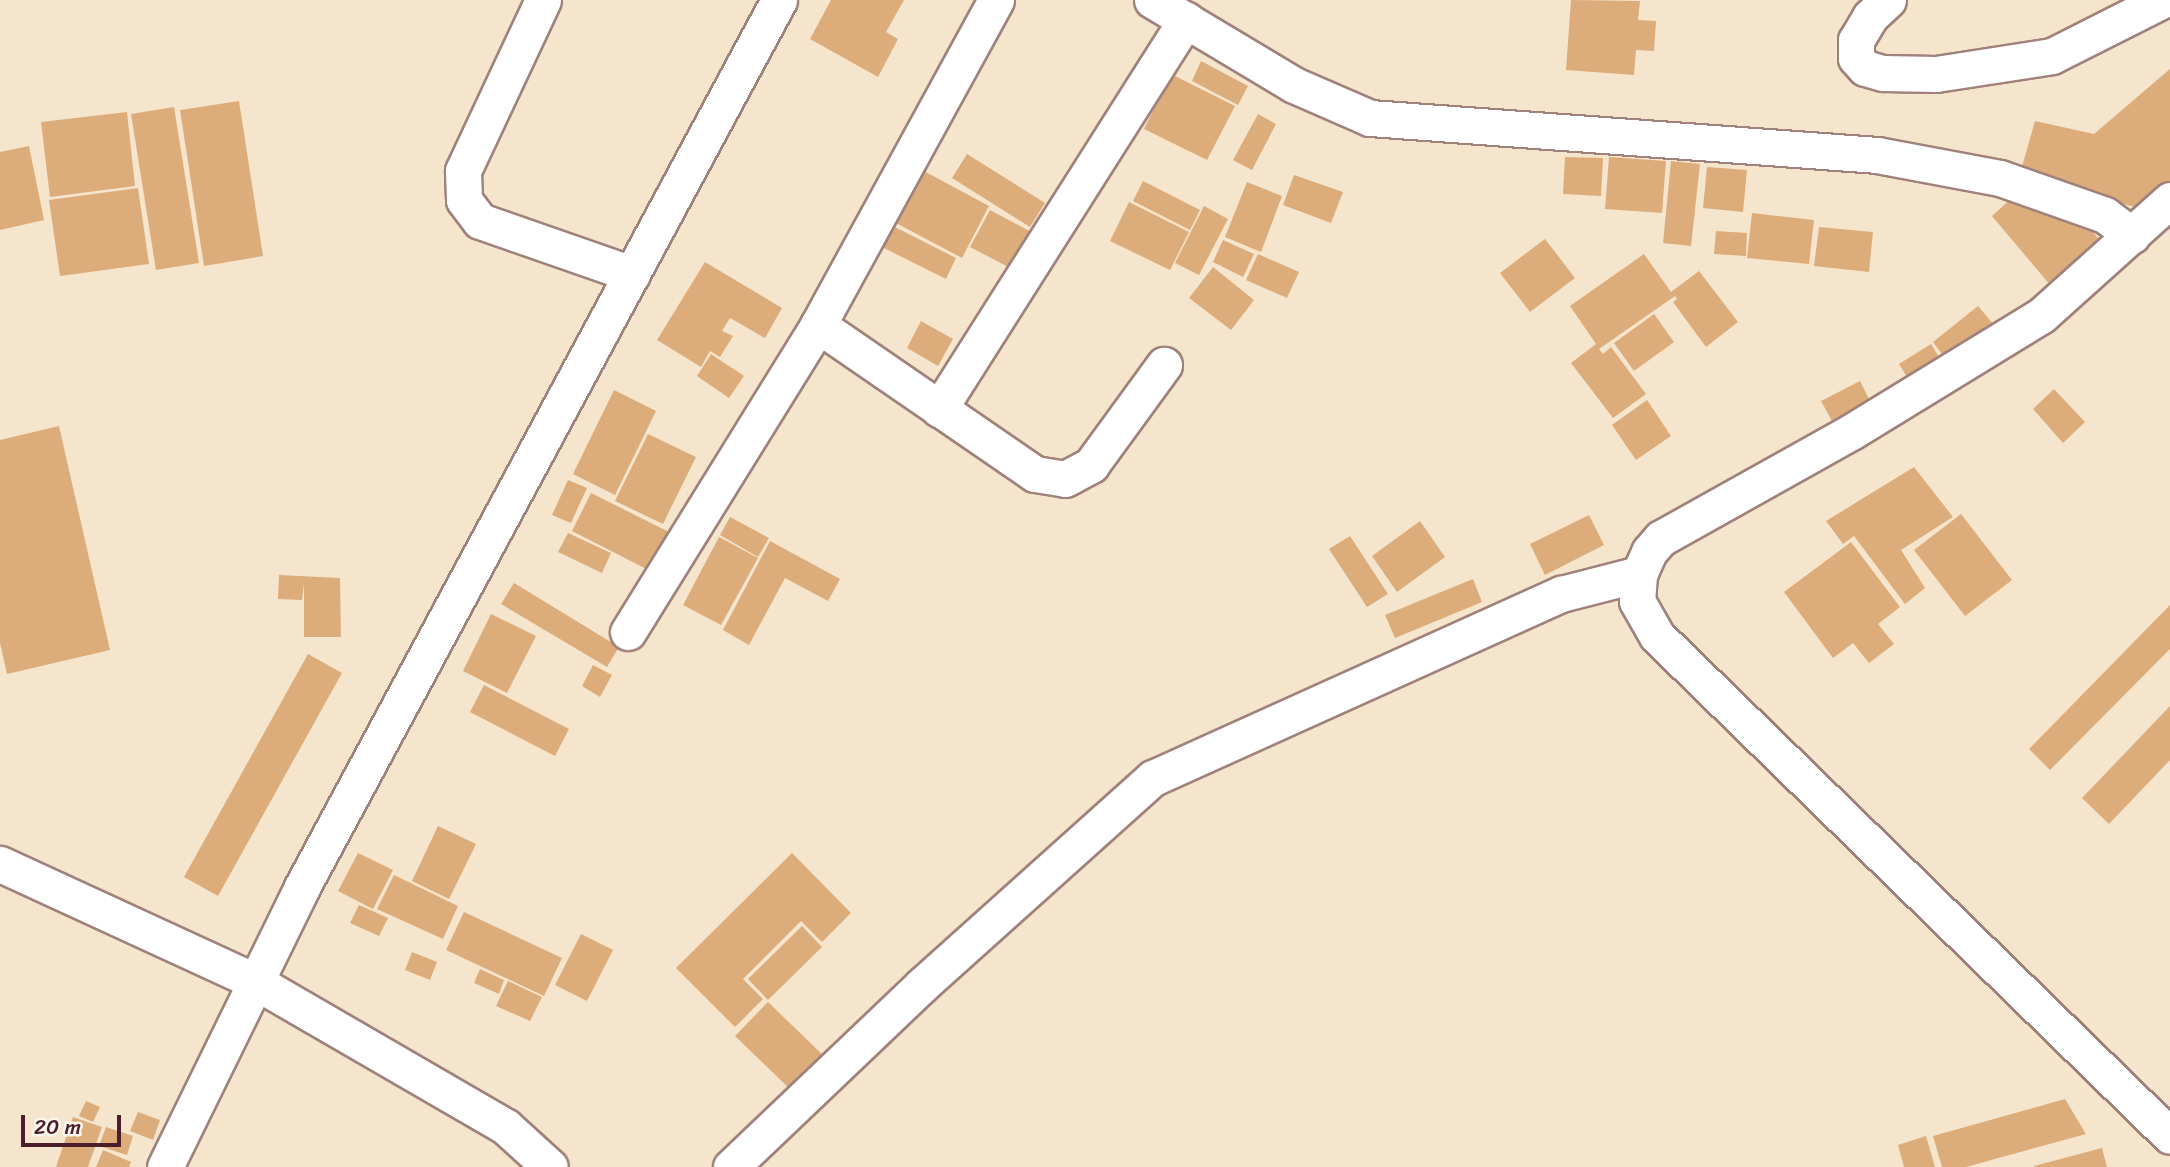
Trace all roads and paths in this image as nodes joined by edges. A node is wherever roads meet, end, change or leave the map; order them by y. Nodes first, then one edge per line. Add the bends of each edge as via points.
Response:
1 (543, 0) edge
2 (779, 0) edge
3 (996, 0) edge
4 (1152, 0) edge
5 (1888, 0) edge
6 (2163, 0) edge
7 (1186, 20) junction
8 (2170, 200) edge
9 (2132, 235) junction
10 (632, 274) junction
11 (818, 325) junction
12 (1164, 365) dead end
13 (939, 409) junction
14 (1639, 574) junction
15 (628, 632) dead end
16 (0, 864) edge
17 (256, 982) junction
18 (2170, 1136) edge
19 (165, 1167) edge
20 (550, 1167) edge
21 (731, 1167) edge

1 - 10 street via 463,171 464,201 480,221
2 - 10 street
3 - 11 street
4 - 7 street
5 - 6 street via 1856,40 1856,58 1865,68 1883,73 1936,74 2052,56
7 - 9 street via 1294,85 1370,118 1877,155 2000,178 2105,215
7 - 13 street
8 - 9 street
9 - 14 street via 2042,315 1851,432 1661,538
10 - 17 street via 302,887
11 - 13 street
11 - 15 street
12 - 13 street via 1091,465 1065,479 1035,474
14 - 18 street via 1637,601 1657,636
14 - 21 street via 1561,594 1153,778 922,985
16 - 17 street
17 - 19 street
17 - 20 street via 506,1128

